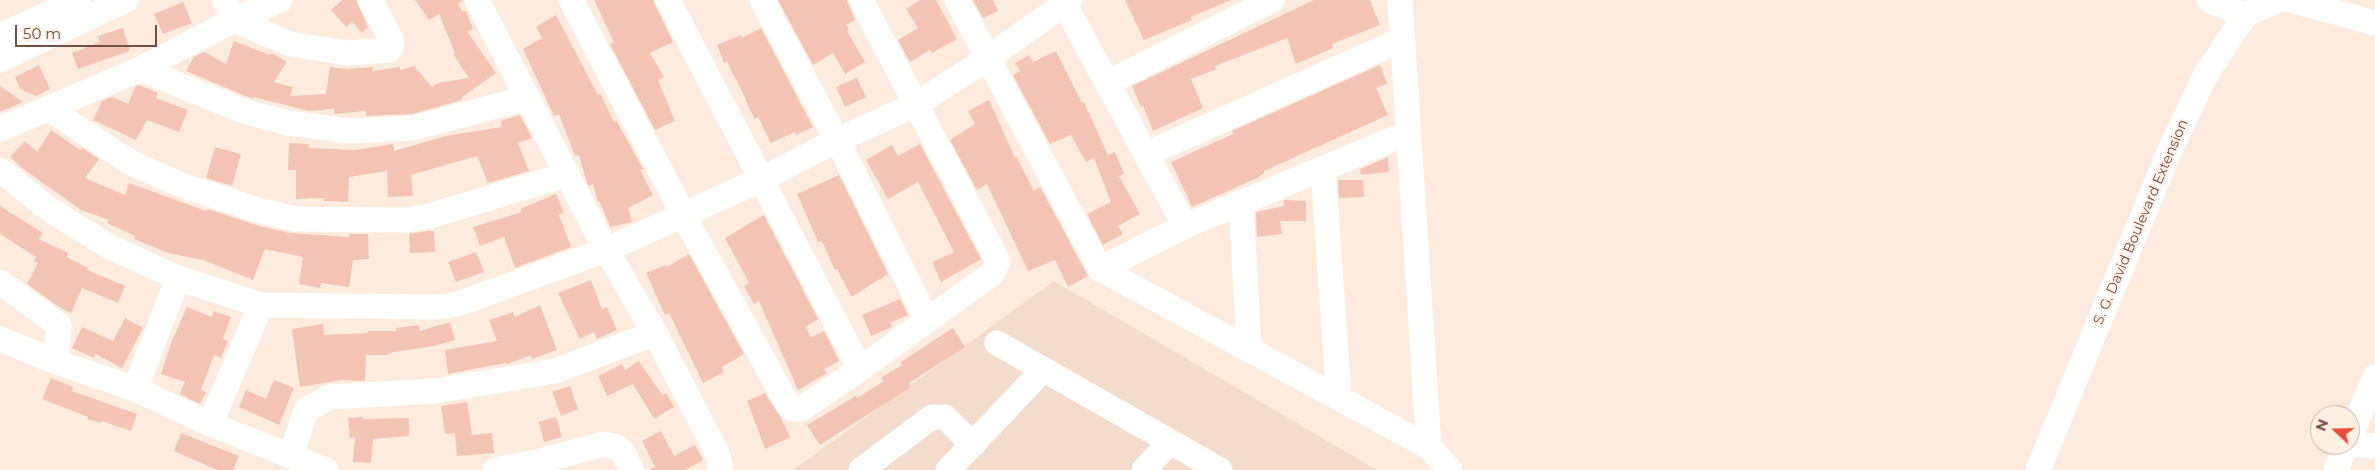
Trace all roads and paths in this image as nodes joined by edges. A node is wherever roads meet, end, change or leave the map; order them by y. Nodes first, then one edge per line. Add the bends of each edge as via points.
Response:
1 (78, 0) edge
2 (126, 0) edge
3 (280, 0) edge
4 (370, 0) edge
5 (477, 0) edge
6 (571, 0) edge
7 (668, 0) edge
8 (762, 0) edge
9 (861, 0) edge
10 (957, 0) edge
11 (1272, 0) edge
12 (1400, 0) edge
13 (2209, 0) edge
14 (2278, 0) edge
15 (2290, 0) edge
16 (1065, 1) edge
17 (229, 10) edge
18 (2245, 15) junction
19 (2375, 23) edge
20 (0, 36) edge
21 (1401, 40) junction
22 (988, 58) junction
23 (0, 60) edge
24 (140, 69) junction
25 (1107, 83) junction
26 (527, 98) junction
27 (915, 105) junction
28 (49, 109) junction
29 (0, 129) edge
30 (1408, 134) junction
31 (837, 140) junction
32 (1146, 154) junction
33 (1323, 168) junction
34 (0, 170) edge
35 (568, 174) junction
36 (762, 179) junction
37 (1241, 203) junction
38 (683, 214) junction
39 (1185, 226) junction
40 (606, 250) junction
41 (1100, 268) junction
42 (178, 278) junction
43 (0, 282) edge
44 (261, 305) junction
45 (926, 320) junction
46 (654, 333) junction
47 (0, 339) edge
48 (997, 343) dead end
49 (1249, 348) junction
50 (56, 362) junction
51 (860, 369) junction
52 (1043, 370) junction
53 (2375, 377) edge
54 (135, 389) junction
55 (1339, 398) junction
56 (2360, 413) edge
57 (210, 424) junction
58 (1170, 442) junction
59 (973, 445) junction
60 (2360, 445) edge
61 (2375, 446) edge
62 (1429, 447) junction
63 (2343, 455) edge
64 (291, 456) junction
65 (326, 470) edge
66 (495, 470) edge
67 (632, 470) edge
68 (719, 470) edge
69 (862, 470) edge
70 (948, 470) edge
71 (1144, 470) edge
72 (1220, 470) edge
73 (1450, 470) edge
74 (2038, 470) edge
75 (2336, 470) edge

1 - 20 street
2 - 23 street
3 - 17 street
4 - 17 street via 391,39 389,50 347,53 290,44
5 - 26 street
6 - 38 street
7 - 36 street
8 - 31 street
9 - 27 street
10 - 22 street
11 - 25 street
12 - 21 street
13 - 18 street
14 - 18 street
15 - 19 street
16 - 22 street
16 - 25 street
17 - 24 street
18 - 74 street, S. G. David Boulevard Extension via 2205,76 2166,157
21 - 30 street
21 - 32 street
22 - 27 street
22 - 41 street
24 - 26 street via 243,111 288,123 350,131 413,128
24 - 28 street
25 - 32 street
26 - 35 street
27 - 31 street
27 - 45 street via 998,261 993,273
28 - 29 street
28 - 35 street via 133,164 184,186 296,219 407,220
30 - 33 street
30 - 62 street
31 - 36 street
31 - 45 street
32 - 39 street
33 - 37 street
33 - 55 street
34 - 42 street via 50,210 110,247
35 - 40 street
36 - 38 street
36 - 51 street
37 - 39 street
37 - 49 street
38 - 40 street
38 - 51 street via 788,406 801,409
39 - 41 street
40 - 44 street via 458,304 438,307
40 - 46 street
41 - 49 street
42 - 44 street
42 - 54 street
43 - 50 street via 59,325
44 - 57 street
45 - 51 street
46 - 64 street via 556,371 436,392 330,398 306,410
46 - 68 street via 717,452
47 - 50 street
48 - 52 street
49 - 55 street
50 - 54 street
52 - 58 street
52 - 59 street
53 - 56 street
54 - 57 street
55 - 62 street
57 - 64 street
58 - 71 street
58 - 72 street
59 - 69 street via 945,418 932,417
59 - 70 street
60 - 61 street
62 - 73 street
63 - 75 street
64 - 65 street
66 - 67 street via 604,444 615,446 623,453

